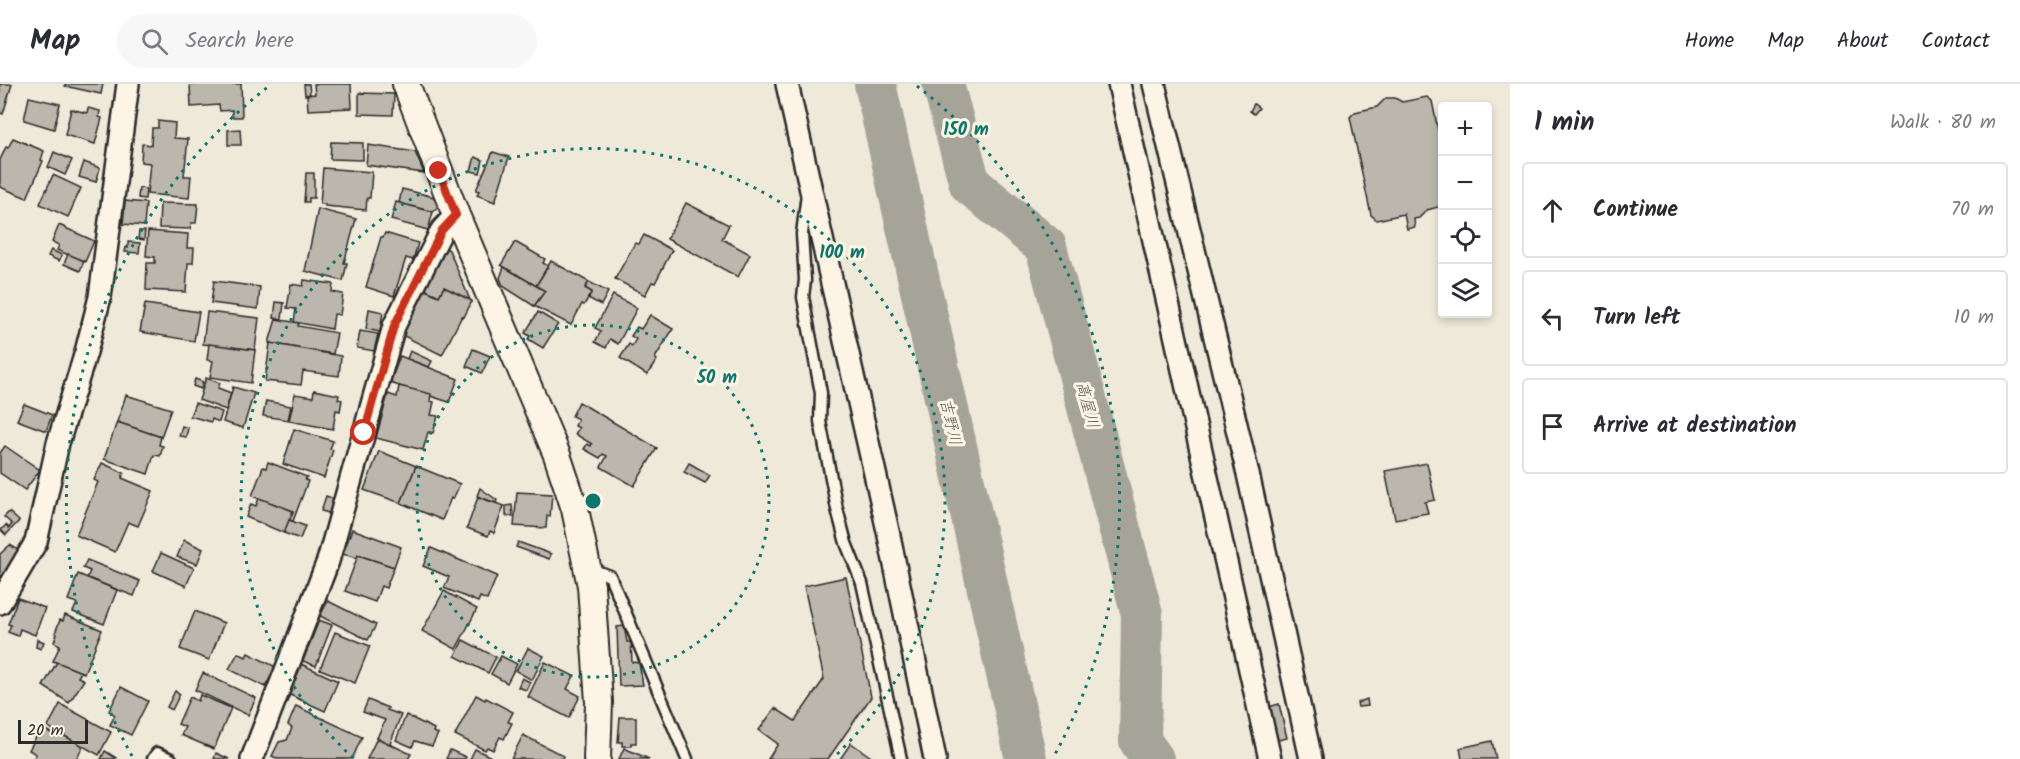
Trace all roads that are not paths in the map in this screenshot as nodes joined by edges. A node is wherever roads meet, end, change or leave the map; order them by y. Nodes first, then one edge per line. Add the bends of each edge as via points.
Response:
1 (128, 84) edge
2 (406, 84) edge
3 (786, 84) edge
4 (1119, 84) edge
5 (1154, 84) edge
6 (809, 181) junction
7 (456, 215) junction
8 (587, 567) junction
9 (0, 603) edge
10 (153, 759) edge
11 (171, 759) edge
12 (252, 759) edge
13 (597, 759) edge
14 (687, 759) edge
15 (901, 759) edge
16 (935, 759) edge
17 (1270, 759) edge
18 (1311, 759) edge

1 - 9 street via 100,297 58,443 36,542
2 - 7 street
3 - 6 street
4 - 17 street
5 - 18 street via 1248,474
6 - 15 lane via 802,234 803,297 821,393 820,421 837,509 862,582
6 - 16 street
7 - 8 street via 556,454 575,508
7 - 12 street via 442,230 394,326 328,561
8 - 13 street via 598,702
8 - 14 lane via 610,576
10 - 11 lane via 157,753

